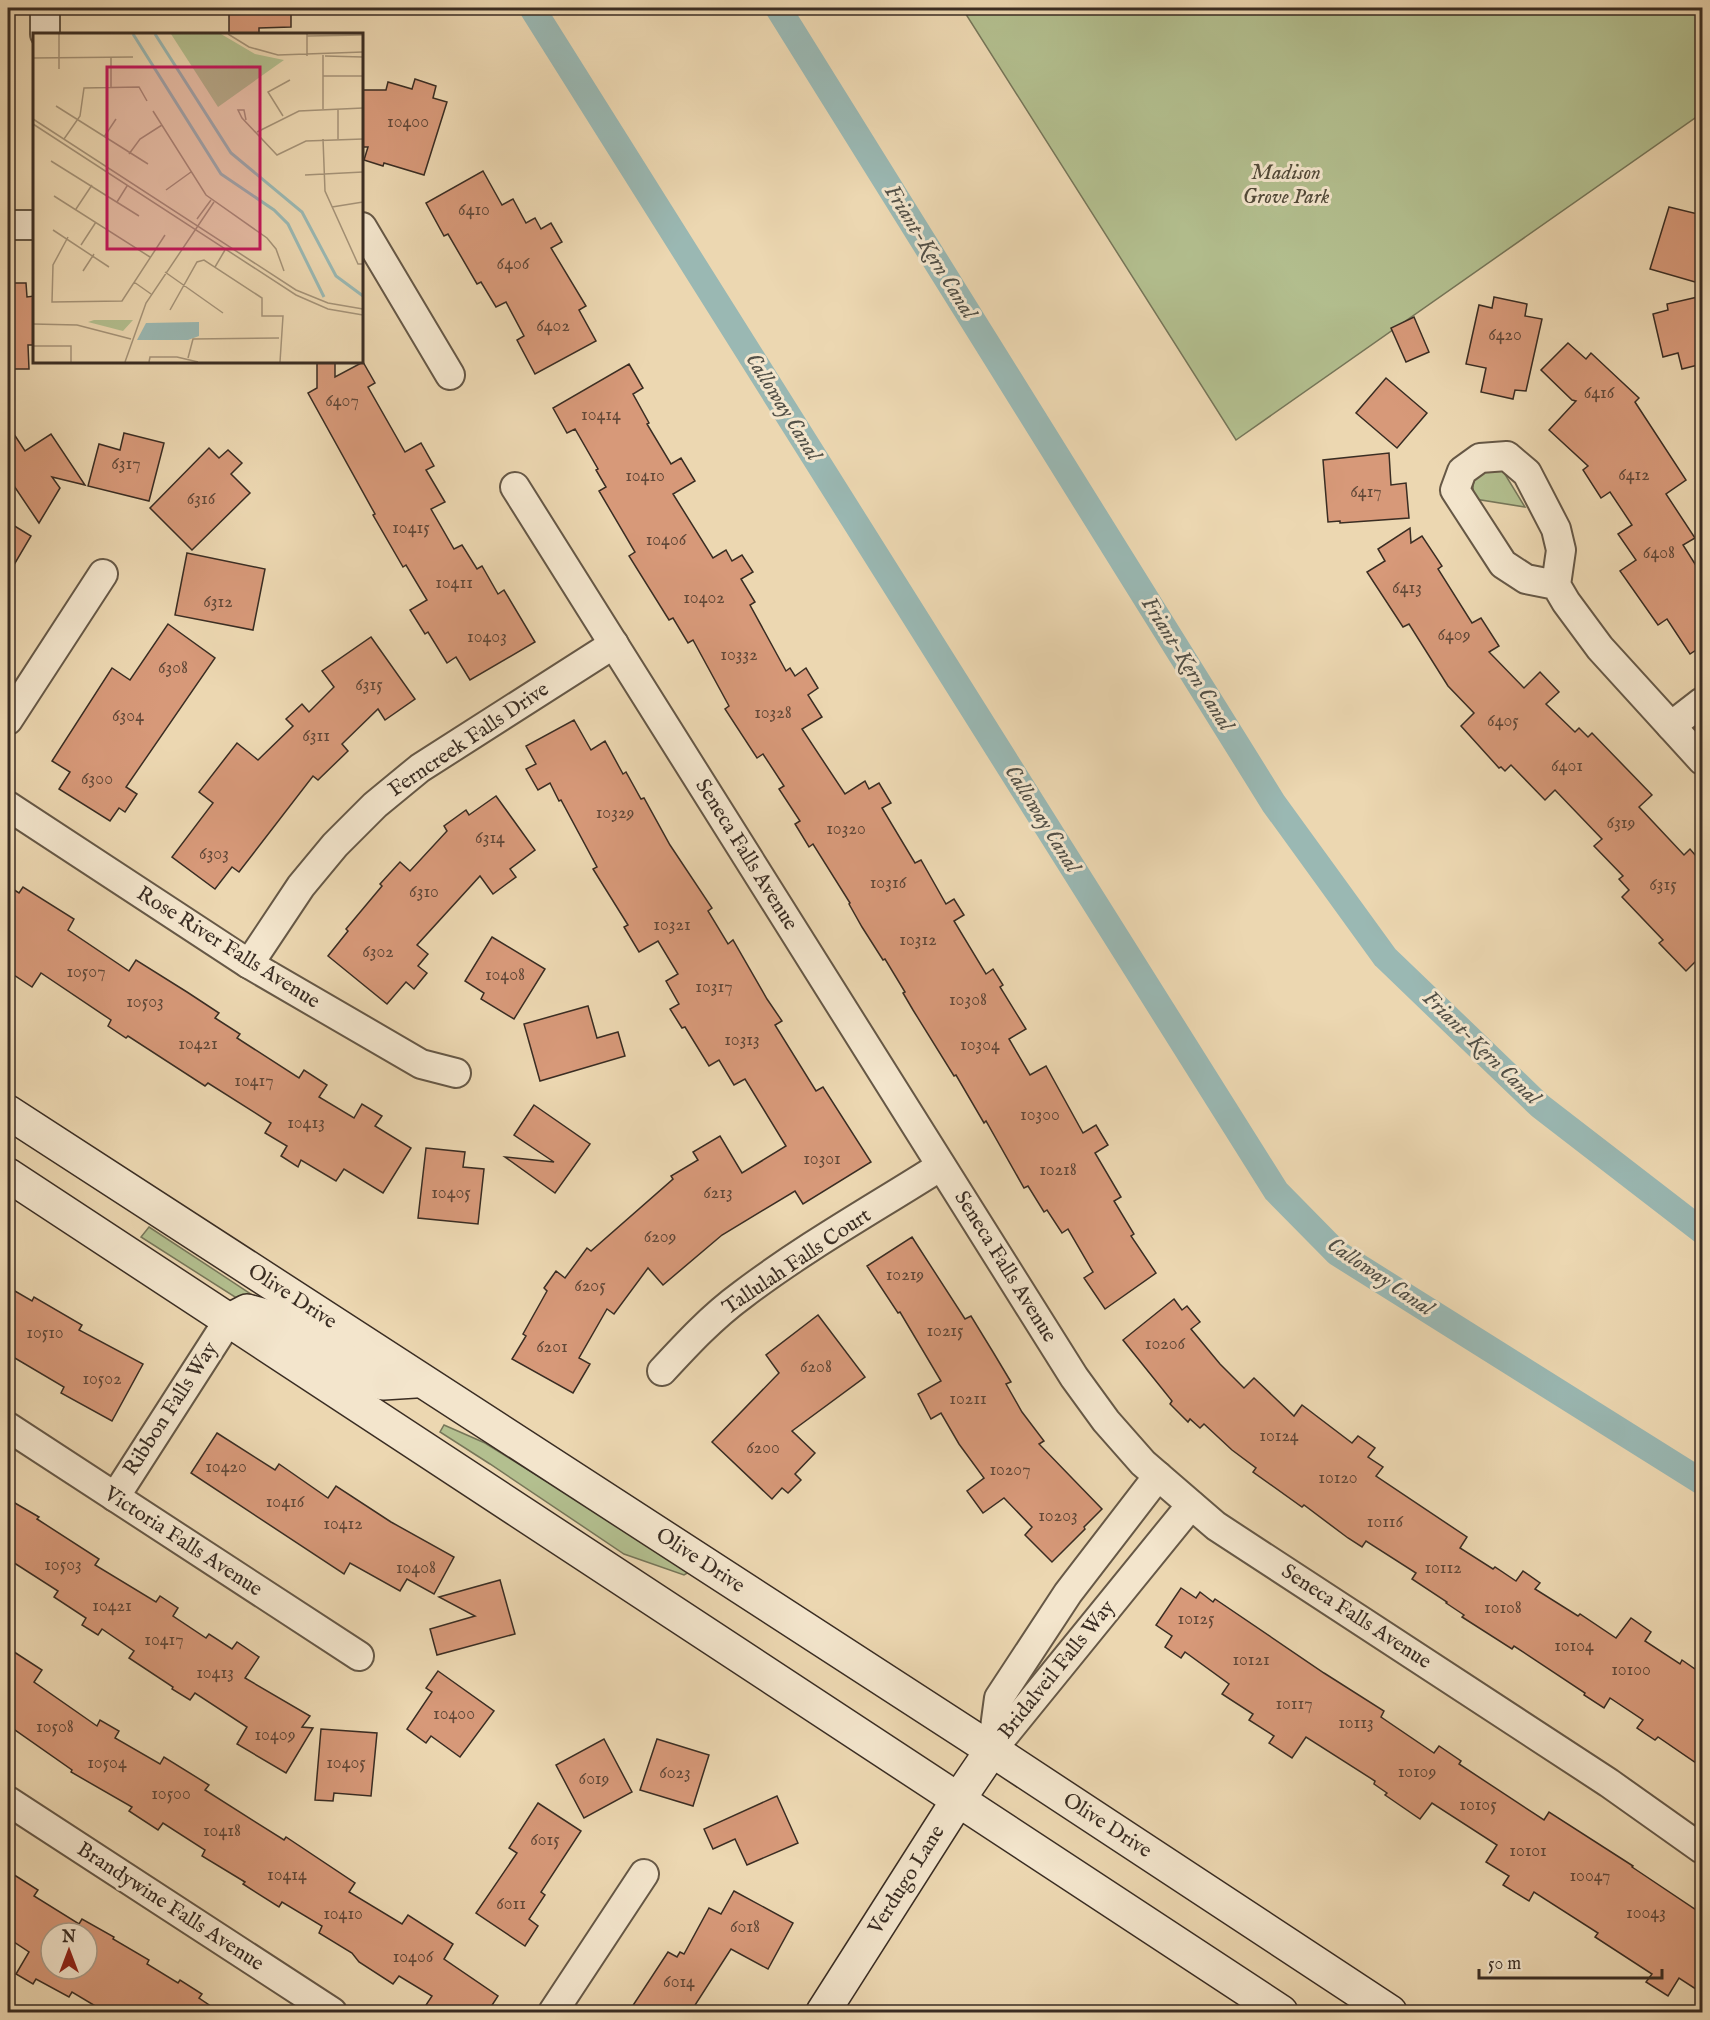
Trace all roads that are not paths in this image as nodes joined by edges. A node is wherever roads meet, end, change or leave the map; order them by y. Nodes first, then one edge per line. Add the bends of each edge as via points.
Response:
1 (45, 8) edge
2 (45, 33) edge
3 (8, 225) edge
4 (33, 225) edge
5 (363, 229) edge
6 (450, 375) dead end
7 (515, 487) dead end
8 (103, 574) dead end
9 (1556, 585) junction
10 (614, 644) junction
11 (1702, 702) edge
12 (8, 720) edge
13 (1671, 726) junction
14 (1702, 760) edge
15 (8, 806) edge
16 (249, 964) junction
17 (456, 1072) dead end
18 (8, 1112) edge
19 (941, 1166) junction
20 (8, 1175) edge
21 (228, 1321) junction
22 (662, 1371) dead end
23 (420, 1380) junction
24 (8, 1427) edge
25 (1158, 1476) junction
26 (115, 1497) junction
27 (1191, 1505) junction
28 (359, 1656) dead end
29 (993, 1750) junction
30 (958, 1800) junction
31 (8, 1801) edge
32 (1702, 1849) edge
33 (644, 1874) dead end
34 (332, 2013) edge
35 (553, 2013) edge
36 (823, 2013) edge
37 (1281, 2013) edge
38 (1390, 2013) edge

1 - 2 street
3 - 4 street
5 - 6 street
7 - 10 street, Seneca Falls Avenue
8 - 12 street
9 - 9 street via 1526,579 1503,564 1455,490 1462,471 1480,459 1507,456 1527,473 1556,529 1561,550
9 - 13 street via 1600,648
10 - 16 street, Ferncreek Falls Drive via 420,768 375,805 301,886
10 - 19 street, Seneca Falls Avenue
11 - 13 street
13 - 14 street
15 - 16 street, Rose River Falls Avenue
16 - 17 street, Rose River Falls Avenue via 421,1064
18 - 23 main road, Olive Drive
19 - 22 street, Tallulah Falls Court via 741,1296 698,1332
19 - 25 street, Seneca Falls Avenue via 1074,1377 1106,1421
20 - 21 main road
21 - 23 main road via 247,1311 265,1316 383,1383
21 - 26 street, Ribbon Falls Way
21 - 30 main road
23 - 29 main road, Olive Drive
24 - 26 street, Victoria Falls Avenue
25 - 27 street, Seneca Falls Avenue
25 - 29 street, Bridalveil Falls Way via 1068,1593 999,1698
26 - 28 street, Victoria Falls Avenue
27 - 29 street, Bridalveil Falls Way
27 - 32 street, Seneca Falls Avenue via 1216,1526 1609,1783
29 - 30 main road, Verdugo Lane
29 - 38 main road, Olive Drive
30 - 36 main road, Verdugo Lane
30 - 37 main road
31 - 34 street, Brandywine Falls Avenue
33 - 35 street

